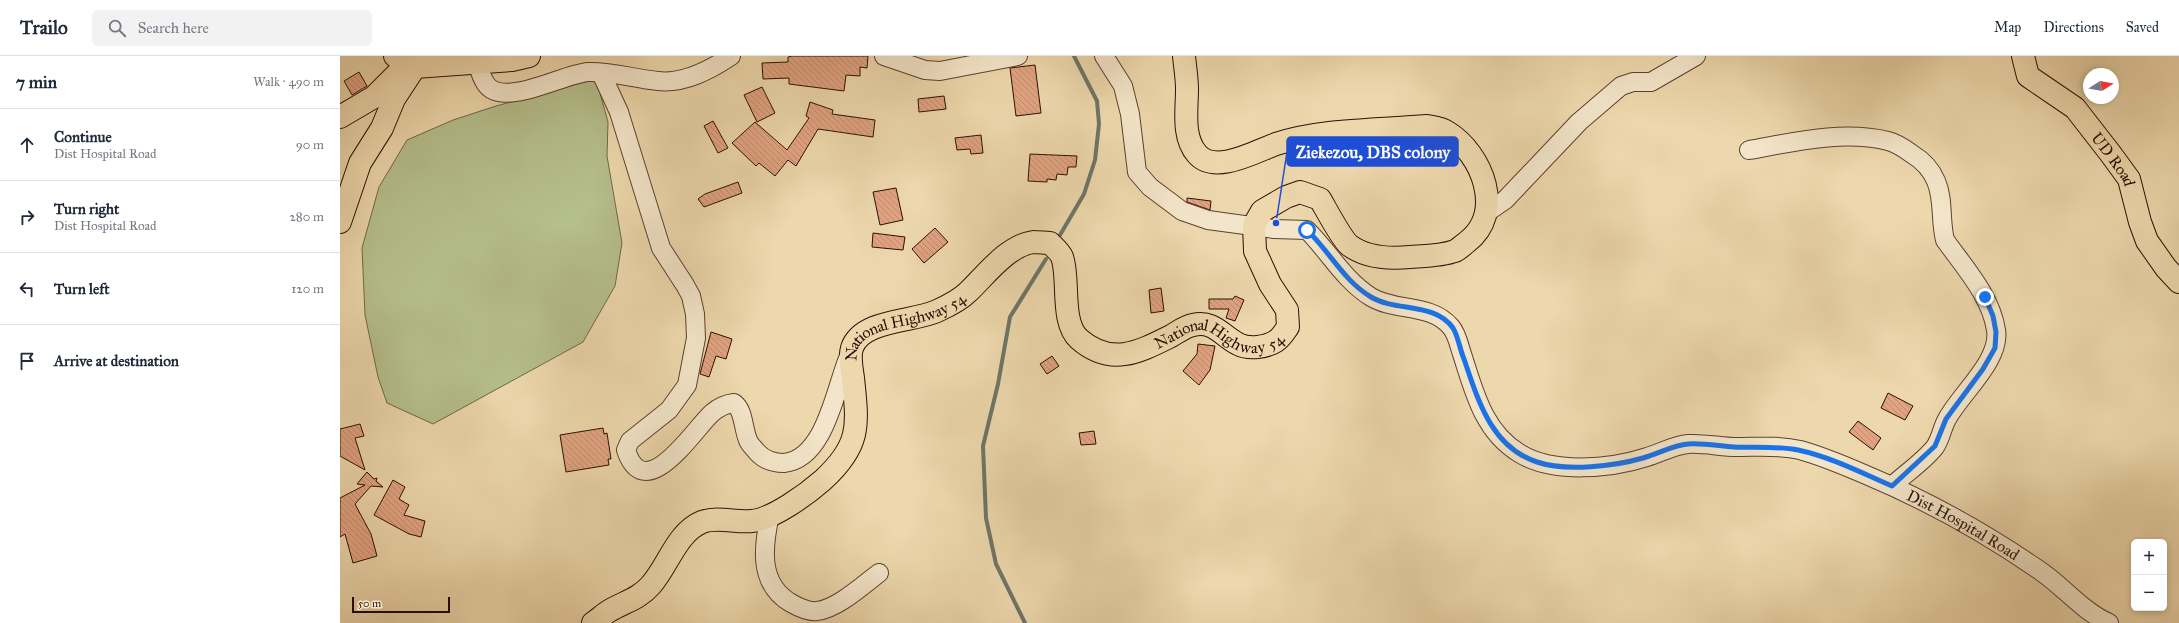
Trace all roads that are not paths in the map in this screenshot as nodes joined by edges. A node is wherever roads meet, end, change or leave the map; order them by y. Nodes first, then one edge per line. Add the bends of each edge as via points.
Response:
1 (529, 56) edge
2 (731, 56) edge
3 (884, 56) edge
4 (1018, 56) edge
5 (1104, 56) edge
6 (1184, 56) edge
7 (1696, 56) edge
8 (2023, 56) edge
9 (406, 62) edge
10 (477, 62) junction
11 (601, 73) junction
12 (340, 117) edge
13 (1749, 150) dead end
14 (1486, 213) junction
15 (340, 222) edge
16 (1254, 225) junction
17 (2179, 282) edge
18 (852, 349) junction
19 (1892, 486) junction
20 (770, 514) junction
21 (879, 573) dead end
22 (593, 623) edge
23 (2109, 623) edge

1 - 10 main road via 512,60
2 - 11 street via 701,73 677,81
3 - 4 street via 925,70 940,71
5 - 16 street, Dist Hospital Road via 1123,86 1130,114 1134,159 1137,172 1142,179 1182,211 1208,220
6 - 14 main road via 1189,140 1197,155 1210,162 1228,162 1304,136 1427,126 1447,131 1465,148 1478,166 1488,190
7 - 14 street via 1651,82 1633,82 1621,86 1579,122 1505,200
8 - 17 main road, UD Road via 2028,76 2075,108 2129,179 2146,241
9 - 10 main road
9 - 12 main road via 374,97
9 - 15 main road via 382,128 360,163
10 - 11 street via 484,81 491,89 503,92 525,90 588,72
11 - 18 street via 619,112 661,248 686,285 695,314 696,338 687,384 669,410 630,441 626,450 629,459 638,468 648,471 658,468 670,461 712,413 721,406 734,403 738,406 748,441 758,453 767,460 777,463 788,462 813,445 821,432 828,419
13 - 19 street via 1811,139 1864,137 1884,140 1899,145 1928,166 1936,180 1945,240 1985,297 1995,324 1995,348 1983,369 1946,419 1935,446
14 - 16 main road via 1476,235 1456,250 1395,258 1366,254 1348,244 1320,199 1300,192 1262,211
16 - 18 main road, National Highway 54 via 1255,251 1270,284 1287,310 1288,327 1277,341 1259,348 1239,345 1222,331 1207,324 1192,325 1131,354 1106,353 1090,347 1078,338 1070,321 1061,256 1050,243 1033,242 1001,259 967,293 952,303 936,312 871,330 860,336
16 - 19 street, Dist Hospital Road via 1274,229 1307,230 1352,282 1372,297 1443,318 1454,329 1478,402 1490,426 1503,441 1519,453 1538,462 1602,467 1644,458 1686,444 1765,446 1799,450 1836,462
18 - 20 main road, National Highway 54 via 856,430 849,448 839,464 803,496
19 - 23 street, Dist Hospital Road via 2009,549
20 - 21 street via 764,541 765,566 771,584 784,598 798,607 816,612 832,607
20 - 22 main road, National Highway 54 via 754,521 717,519 703,522 688,530 650,587 637,598 609,611

